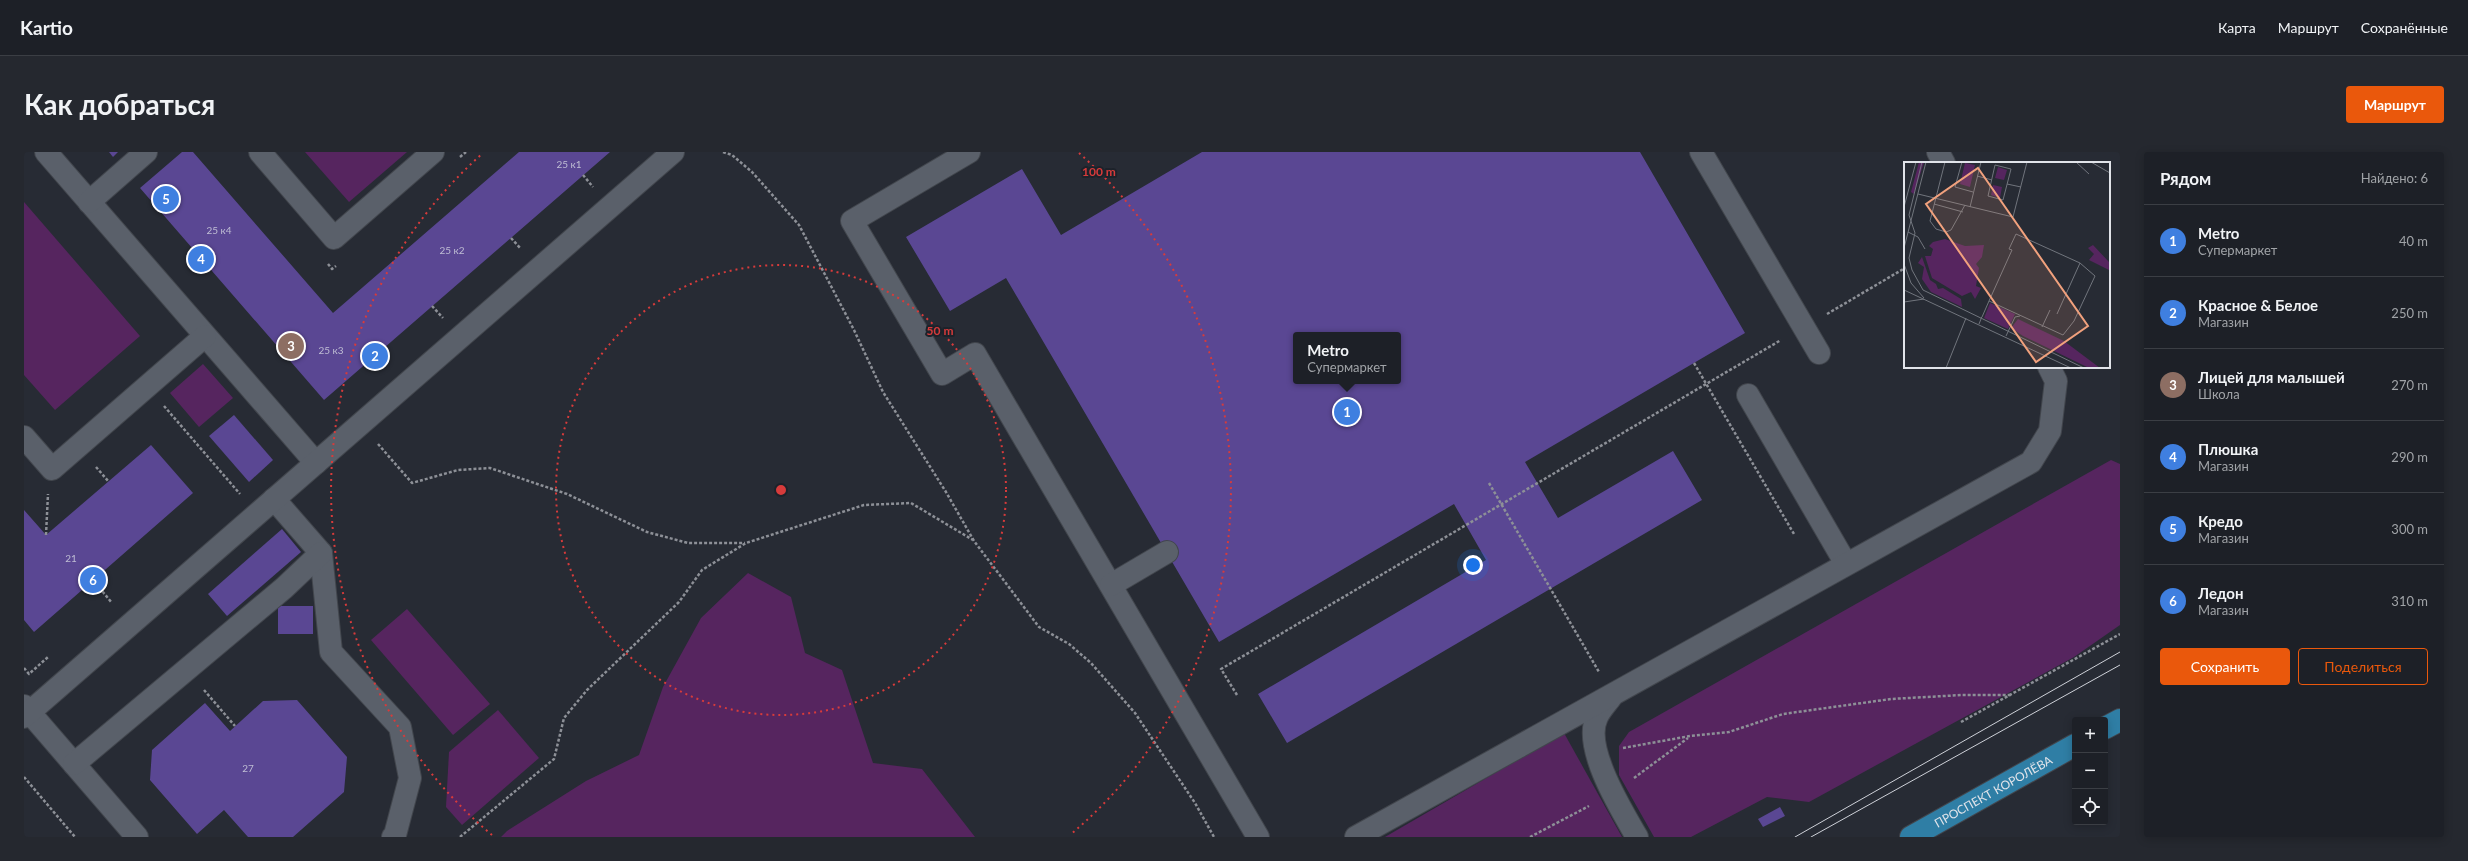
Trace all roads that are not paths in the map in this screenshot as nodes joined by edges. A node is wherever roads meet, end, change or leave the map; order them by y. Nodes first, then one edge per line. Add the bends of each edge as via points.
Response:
1 (46, 152) edge
2 (146, 152) edge
3 (260, 152) edge
4 (433, 152) edge
5 (673, 152) edge
6 (969, 152) edge
7 (1701, 152) edge
8 (1938, 152) edge
9 (1943, 162) edge
10 (89, 202) junction
11 (205, 336) junction
12 (1819, 353) dead end
13 (2050, 368) edge
14 (1748, 395) dead end
15 (24, 437) edge
16 (316, 463) junction
17 (274, 499) junction
18 (1167, 552) dead end
19 (321, 553) junction
20 (1846, 564) junction
21 (1111, 585) junction
22 (1612, 695) junction
23 (26, 712) edge
24 (2120, 720) edge
25 (2108, 726) edge
26 (2072, 747) edge
27 (74, 764) junction
28 (137, 837) edge
29 (392, 837) edge
30 (1258, 837) edge
31 (1356, 837) edge
32 (1637, 837) edge
33 (1911, 837) edge

1 - 10 lane
2 - 10 lane
3 - 4 lane via 334,238
5 - 16 lane
6 - 21 lane via 852,220 942,374 975,354
7 - 12 lane
8 - 9 lane
10 - 11 lane
11 - 15 lane via 52,469
11 - 16 lane
13 - 20 lane via 2056,381 2050,431 2031,462
14 - 20 lane
16 - 17 lane
17 - 19 lane
17 - 23 lane
18 - 21 lane
19 - 27 lane via 284,588
19 - 29 lane via 331,652 400,727 410,778 395,835
20 - 22 lane
21 - 30 lane
22 - 31 lane
22 - 32 lane via 1596,719 1595,751 1612,794
23 - 27 lane
24 - 25 main road
26 - 33 main road, ПРОСПЕКТ КОРОЛЁВА
27 - 28 lane

